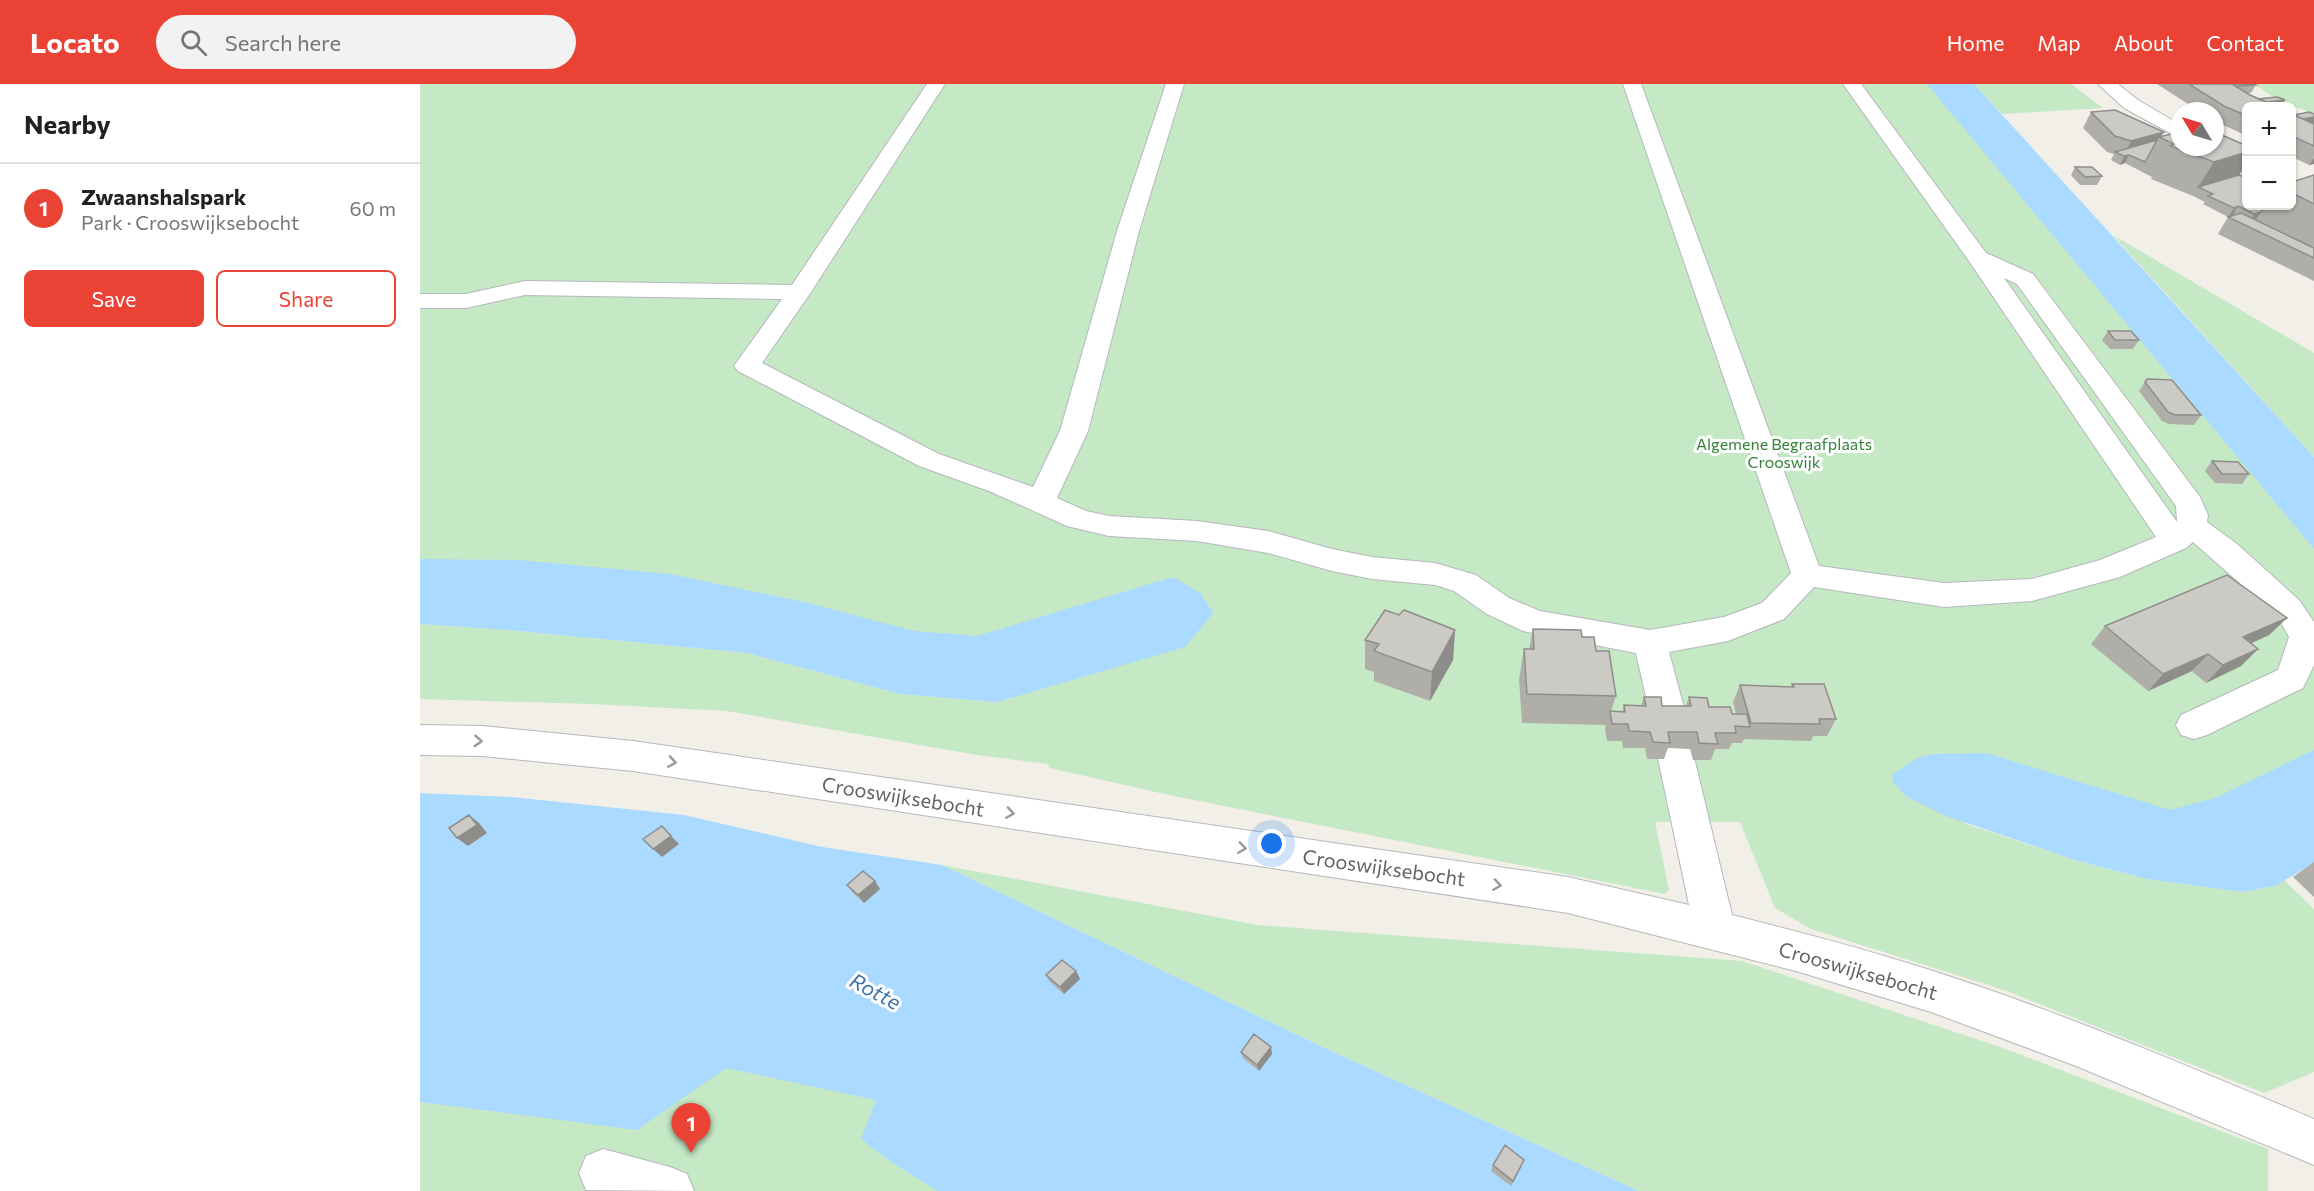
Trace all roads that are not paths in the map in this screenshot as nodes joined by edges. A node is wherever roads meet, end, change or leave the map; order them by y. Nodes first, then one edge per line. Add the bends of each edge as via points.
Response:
1 (936, 84) edge
2 (1175, 84) edge
3 (1632, 84) edge
4 (1852, 84) edge
5 (2107, 84) edge
6 (2170, 127) edge
7 (799, 292) junction
8 (420, 301) edge
9 (1041, 502) junction
10 (2184, 534) junction
11 (1808, 575) junction
12 (1650, 643) junction
13 (2194, 725) dead end
14 (420, 740) edge
15 (1715, 929) junction
16 (2314, 1142) edge
17 (603, 1173) dead end
18 (670, 1191) edge

1 - 7 street
2 - 9 street via 1128,231 1074,431
3 - 11 street
4 - 10 street via 1978,258 2025,279 2190,504 2193,515
5 - 6 street
7 - 8 street via 525,288 466,301
7 - 9 street via 747,366 929,460
9 - 12 street via 1078,519 1109,526 1197,531 1268,542 1372,568 1435,574 1465,583 1498,606 1535,622
10 - 11 street via 2109,569 2032,590 1944,595
10 - 13 street via 2226,552 2288,608 2306,636 2291,679
11 - 12 street via 1773,611 1728,629
12 - 15 street
14 -> 15 street, Crooswijksebocht via 482,741 633,756 1568,895
15 - 16 street, Crooswijksebocht via 1930,991 2100,1053
17 - 18 street

